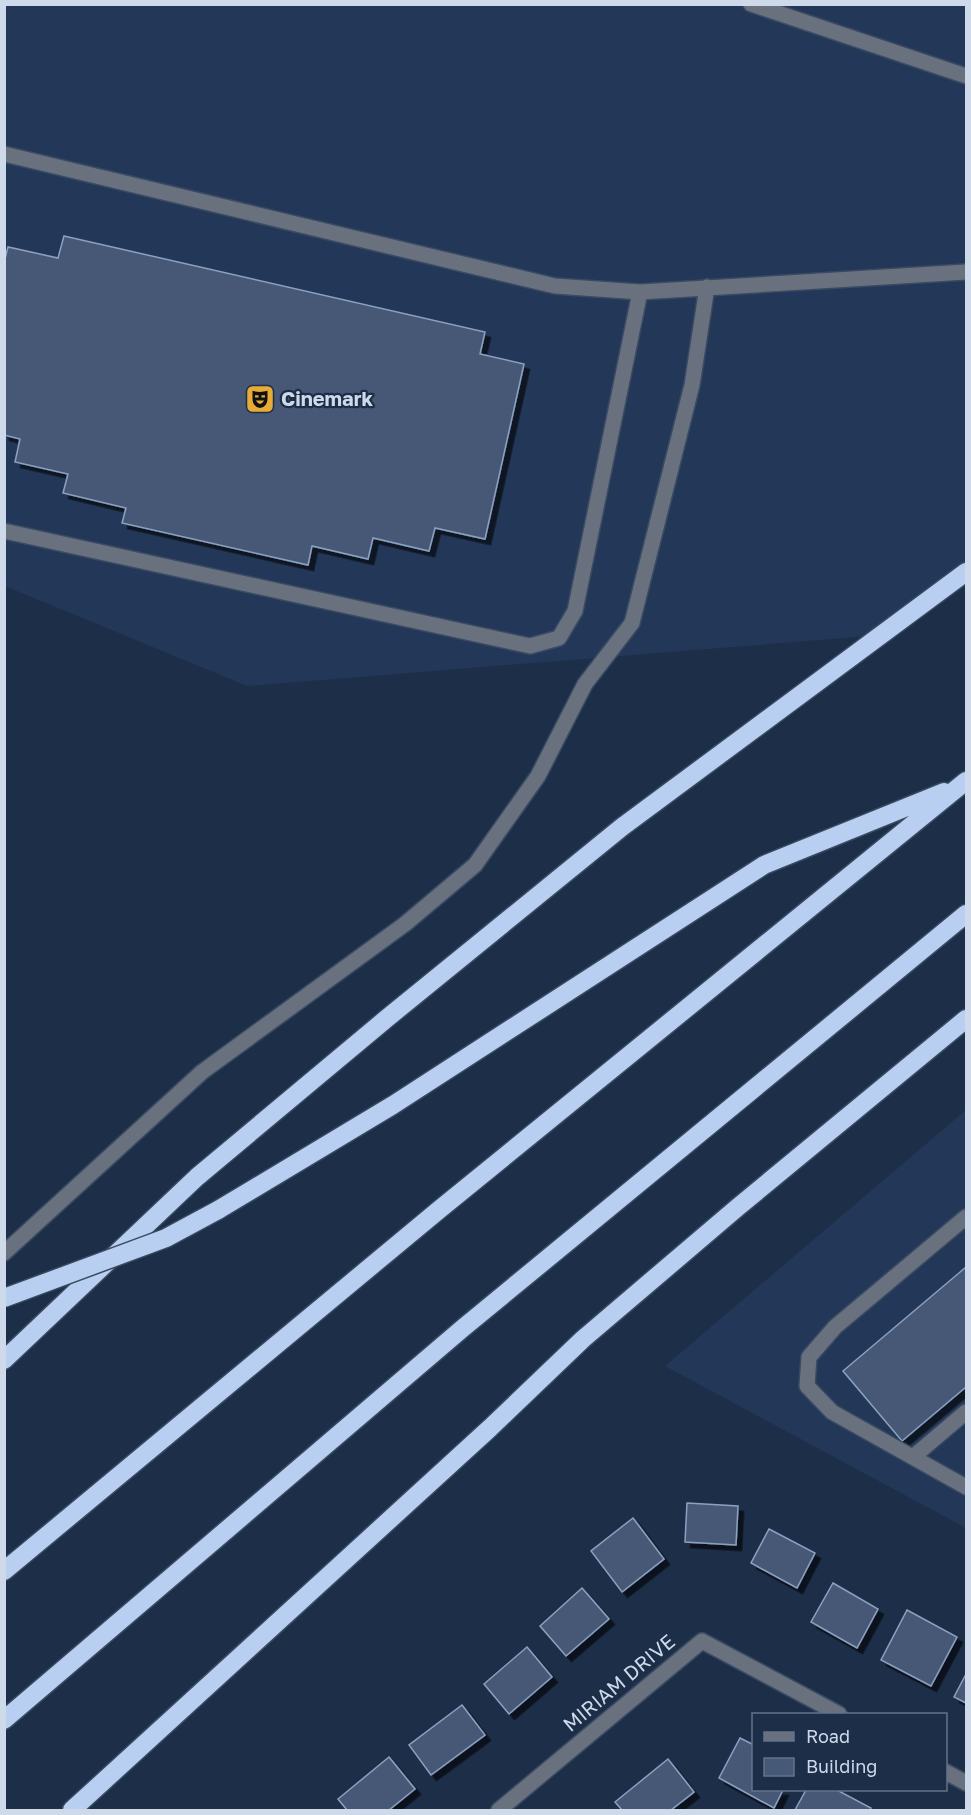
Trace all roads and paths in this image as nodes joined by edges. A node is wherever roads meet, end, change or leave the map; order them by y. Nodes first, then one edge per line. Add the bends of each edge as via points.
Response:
1 (751, 4) edge
2 (966, 76) edge
3 (4, 154) edge
4 (966, 272) edge
5 (707, 286) junction
6 (640, 292) junction
7 (4, 531) edge
8 (966, 572) edge
9 (964, 783) edge
10 (966, 914) edge
11 (966, 1019) edge
12 (966, 1217) edge
13 (4, 1253) edge
14 (4, 1298) edge
15 (4, 1360) edge
16 (966, 1412) edge
17 (913, 1457) junction
18 (966, 1487) edge
19 (4, 1571) edge
20 (837, 1713) edge
21 (4, 1720) edge
22 (947, 1773) edge
23 (966, 1783) edge
24 (72, 1810) edge
25 (499, 1810) edge

1 - 2 street
3 - 6 street via 555,286
4 - 5 street
5 - 6 street
5 - 13 street via 692,385 632,623 585,684 538,776 476,865 405,924 202,1072
6 - 7 street via 574,611 559,638 530,646
8 - 15 highway via 622,826 386,1019 197,1177
9 - 14 highway, bridge via 764,865 393,1105 166,1238
9 - 19 highway via 440,1209
10 - 21 highway via 463,1328
11 - 24 highway via 583,1339
12 - 17 street via 835,1327 809,1357 807,1386 832,1412
16 - 17 street
17 - 18 street
20 - 25 street, MIRIAM DRIVE via 702,1641
22 - 23 street

